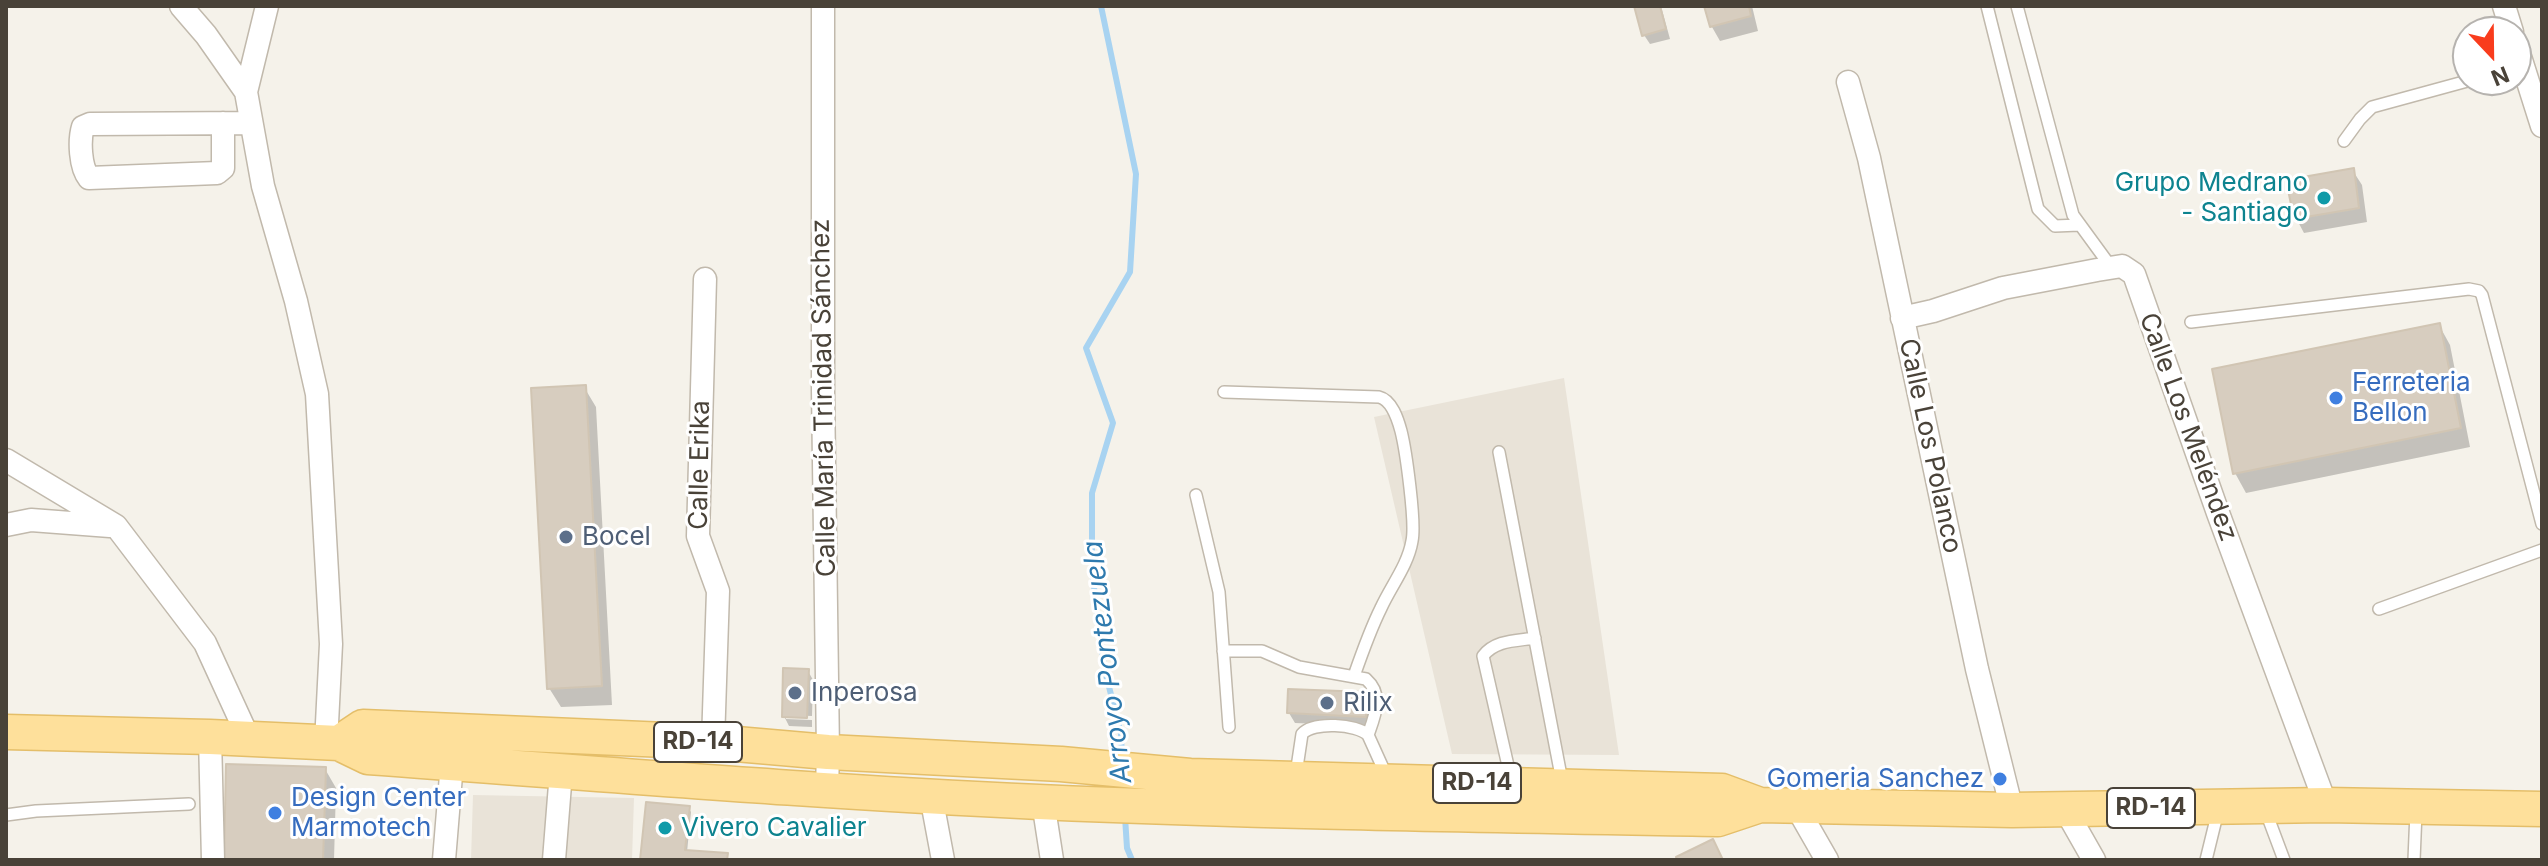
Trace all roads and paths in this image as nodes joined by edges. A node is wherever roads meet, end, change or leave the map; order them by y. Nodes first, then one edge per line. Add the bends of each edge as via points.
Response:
1 (181, 6) edge
2 (267, 6) edge
3 (823, 6) edge
4 (1987, 6) edge
5 (2017, 6) edge
6 (1848, 82) dead end
7 (2452, 85) edge
8 (246, 92) junction
9 (2531, 96) edge
10 (223, 123) junction
11 (251, 123) junction
12 (2542, 126) edge
13 (2344, 141) dead end
14 (2079, 225) junction
15 (2112, 268) junction
16 (705, 279) dead end
17 (1902, 318) junction
18 (2191, 322) dead end
19 (1224, 392) dead end
20 (1499, 452) dead end
21 (6, 460) edge
22 (1196, 495) dead end
23 (2542, 524) edge
24 (6, 525) edge
25 (116, 526) junction
26 (2542, 550) edge
27 (2379, 609) dead end
28 (1535, 638) junction
29 (1223, 651) junction
30 (1354, 676) junction
31 (1229, 727) dead end
32 (6, 732) edge
33 (1368, 735) junction
34 (210, 737) junction
35 (249, 739) junction
36 (713, 742) junction
37 (333, 743) junction
38 (828, 752) junction
39 (452, 763) junction
40 (561, 772) junction
41 (1295, 779) junction
42 (1388, 782) junction
43 (1512, 784) junction
44 (1563, 787) junction
45 (827, 790) junction
46 (1191, 792) junction
47 (931, 796) junction
48 (1052, 802) junction
49 (189, 804) dead end
50 (1760, 805) junction
51 (2326, 805) junction
52 (1796, 806) junction
53 (2264, 806) junction
54 (2219, 807) junction
55 (2417, 807) junction
56 (2065, 809) junction
57 (2542, 809) edge
58 (2012, 810) junction
59 (6, 815) edge
60 (213, 860) edge
61 (444, 860) edge
62 (554, 860) edge
63 (943, 860) edge
64 (1052, 860) edge
65 (1827, 860) edge
66 (2094, 860) edge
67 (2206, 860) edge
68 (2284, 860) edge
69 (2414, 860) edge

1 - 8 street
2 - 8 street
3 - 38 street, Calle María Trinidad Sánchez
4 - 14 lane via 2038,209 2055,226
5 - 14 lane
6 - 17 street, Calle Los Polanco
7 - 13 lane via 2372,107
8 - 11 street
9 - 12 street
10 - 10 street via 90,124 81,133 84,172 89,178 217,173 223,168
10 - 11 street
11 - 37 street via 317,394
14 - 15 lane
15 - 17 street via 2003,288
15 - 51 street, Calle Los Meléndez via 2122,266 2134,274
16 - 36 street, Calle Erika via 698,536 718,591
17 - 58 street, Calle Los Polanco
18 - 23 lane via 2479,291
19 - 30 lane via 1379,397 1390,404 1401,430 1413,540
20 - 28 lane
21 - 25 street
22 - 29 lane via 1219,592
24 - 25 street via 31,520
25 - 35 street via 205,643
26 - 27 lane
28 - 43 lane via 1500,643 1483,656
28 - 44 lane
29 - 30 lane via 1262,651 1299,667
29 - 31 lane
30 - 33 lane via 1366,679 1377,697
32 - 34 main road, RD-14
33 - 41 lane via 1355,728 1308,727 1301,738
33 - 42 lane
34 - 35 main road, RD-14
34 - 60 street
35 - 37 main road, RD-14
36 - 37 main road, RD-14 via 363,727
36 - 38 main road, RD-14
37 - 39 main road, RD-14 via 368,757
38 - 45 street, Calle María Trinidad Sánchez
38 - 46 main road, RD-14 via 1061,764
39 - 40 main road, RD-14
39 - 61 street
40 - 45 main road, RD-14
40 - 62 street
41 - 42 main road, RD-14
41 - 46 main road, RD-14
42 - 43 main road, RD-14
43 - 44 main road, RD-14
44 - 50 main road, RD-14 via 1722,791
45 - 47 main road, RD-14
46 - 48 main road, RD-14
46 - 50 main road, RD-14 via 1718,819
47 - 48 main road, RD-14
47 - 63 street
48 - 64 street
49 - 59 lane
50 - 52 main road, RD-14
51 - 53 main road, RD-14
51 - 55 main road, RD-14
52 - 58 main road, RD-14
52 - 65 street
53 - 54 main road, RD-14
53 - 68 lane
54 - 56 main road, RD-14
54 - 67 lane
55 - 57 main road, RD-14
55 - 69 lane
56 - 58 main road, RD-14
56 - 66 street

